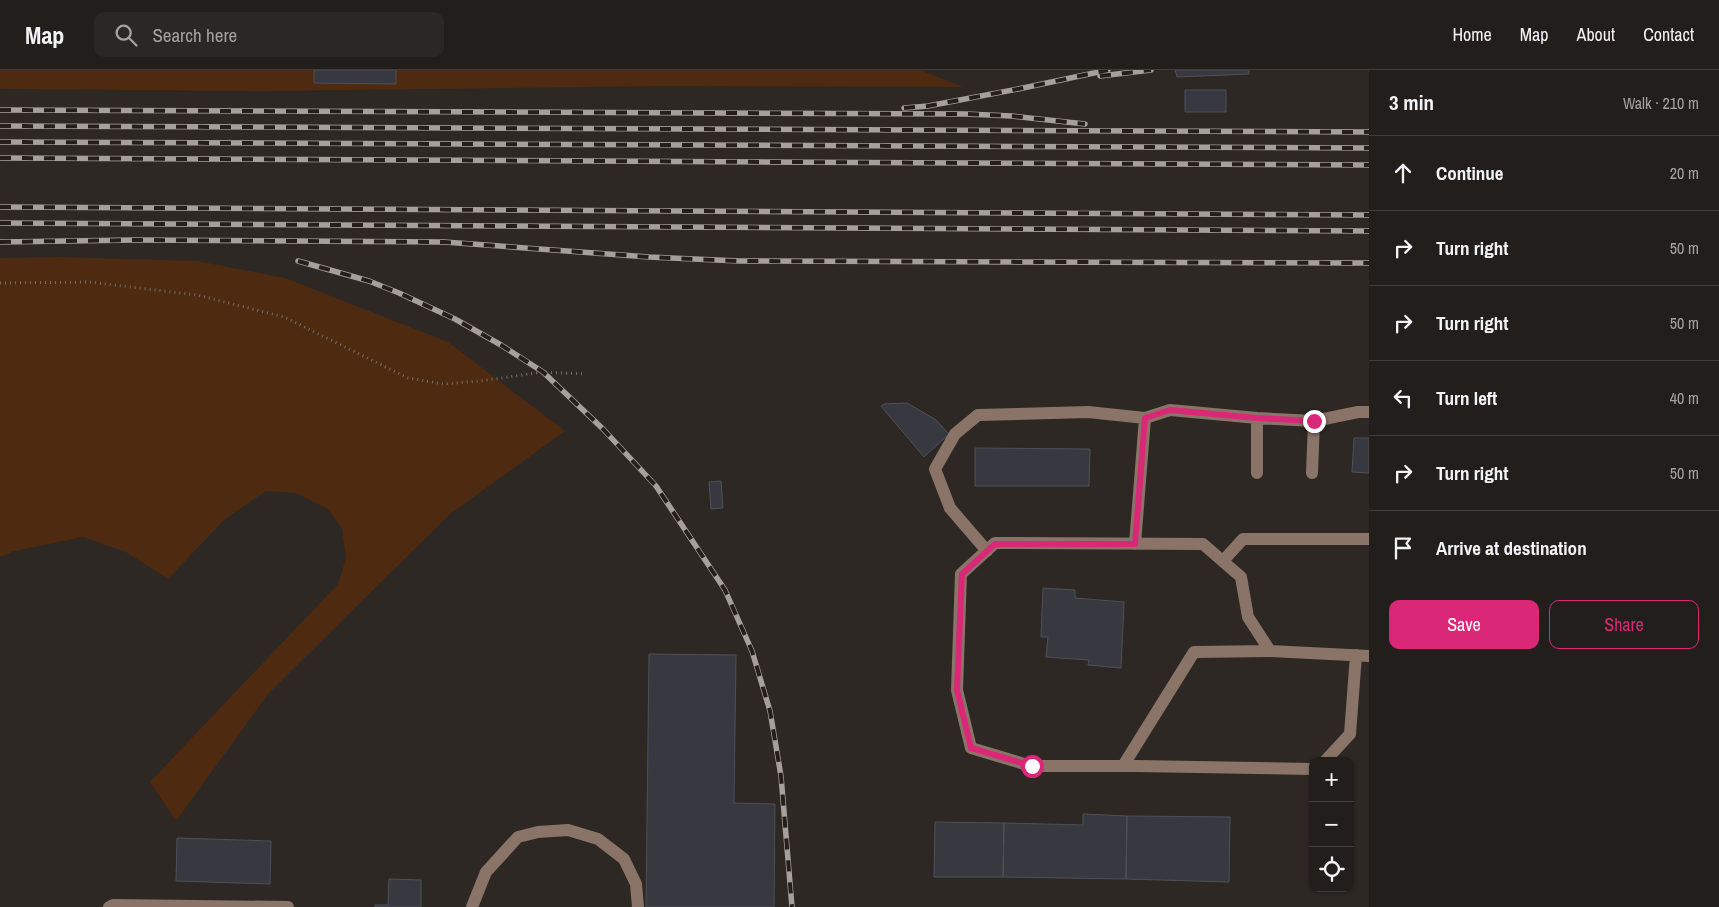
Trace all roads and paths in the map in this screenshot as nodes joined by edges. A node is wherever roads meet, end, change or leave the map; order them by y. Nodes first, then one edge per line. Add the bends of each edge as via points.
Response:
1 (0, 283) edge
2 (585, 374) dead end
3 (1369, 412) edge
4 (1145, 418) junction
5 (1257, 418) junction
6 (1314, 421) junction
7 (1257, 473) dead end
8 (1312, 473) dead end
9 (1369, 539) edge
10 (1135, 544) junction
11 (987, 551) junction
12 (1223, 561) junction
13 (1270, 651) junction
14 (1363, 655) edge
15 (1329, 757) edge
16 (1123, 766) junction
17 (1309, 769) edge
18 (109, 907) edge
19 (288, 907) edge
20 (472, 907) edge
21 (638, 907) edge

1 - 2 path via 89,282 197,295 284,317 408,378 443,384 543,372
3 - 6 lane
4 - 5 lane via 1170,410
4 - 10 lane
4 - 11 lane via 1088,412 978,415 955,434 935,469 950,508
5 - 6 lane
5 - 7 lane
6 - 8 lane
9 - 12 lane via 1243,540
10 - 11 lane via 995,544
10 - 12 lane via 1203,544
11 - 16 lane via 962,574 957,690 971,748 1032,766
12 - 13 lane via 1241,577 1248,617
13 - 14 lane
13 - 16 lane via 1194,652
14 - 15 lane via 1350,734
16 - 17 lane
18 - 19 lane
20 - 21 lane via 486,872 518,837 568,830 598,840 624,859 636,884

